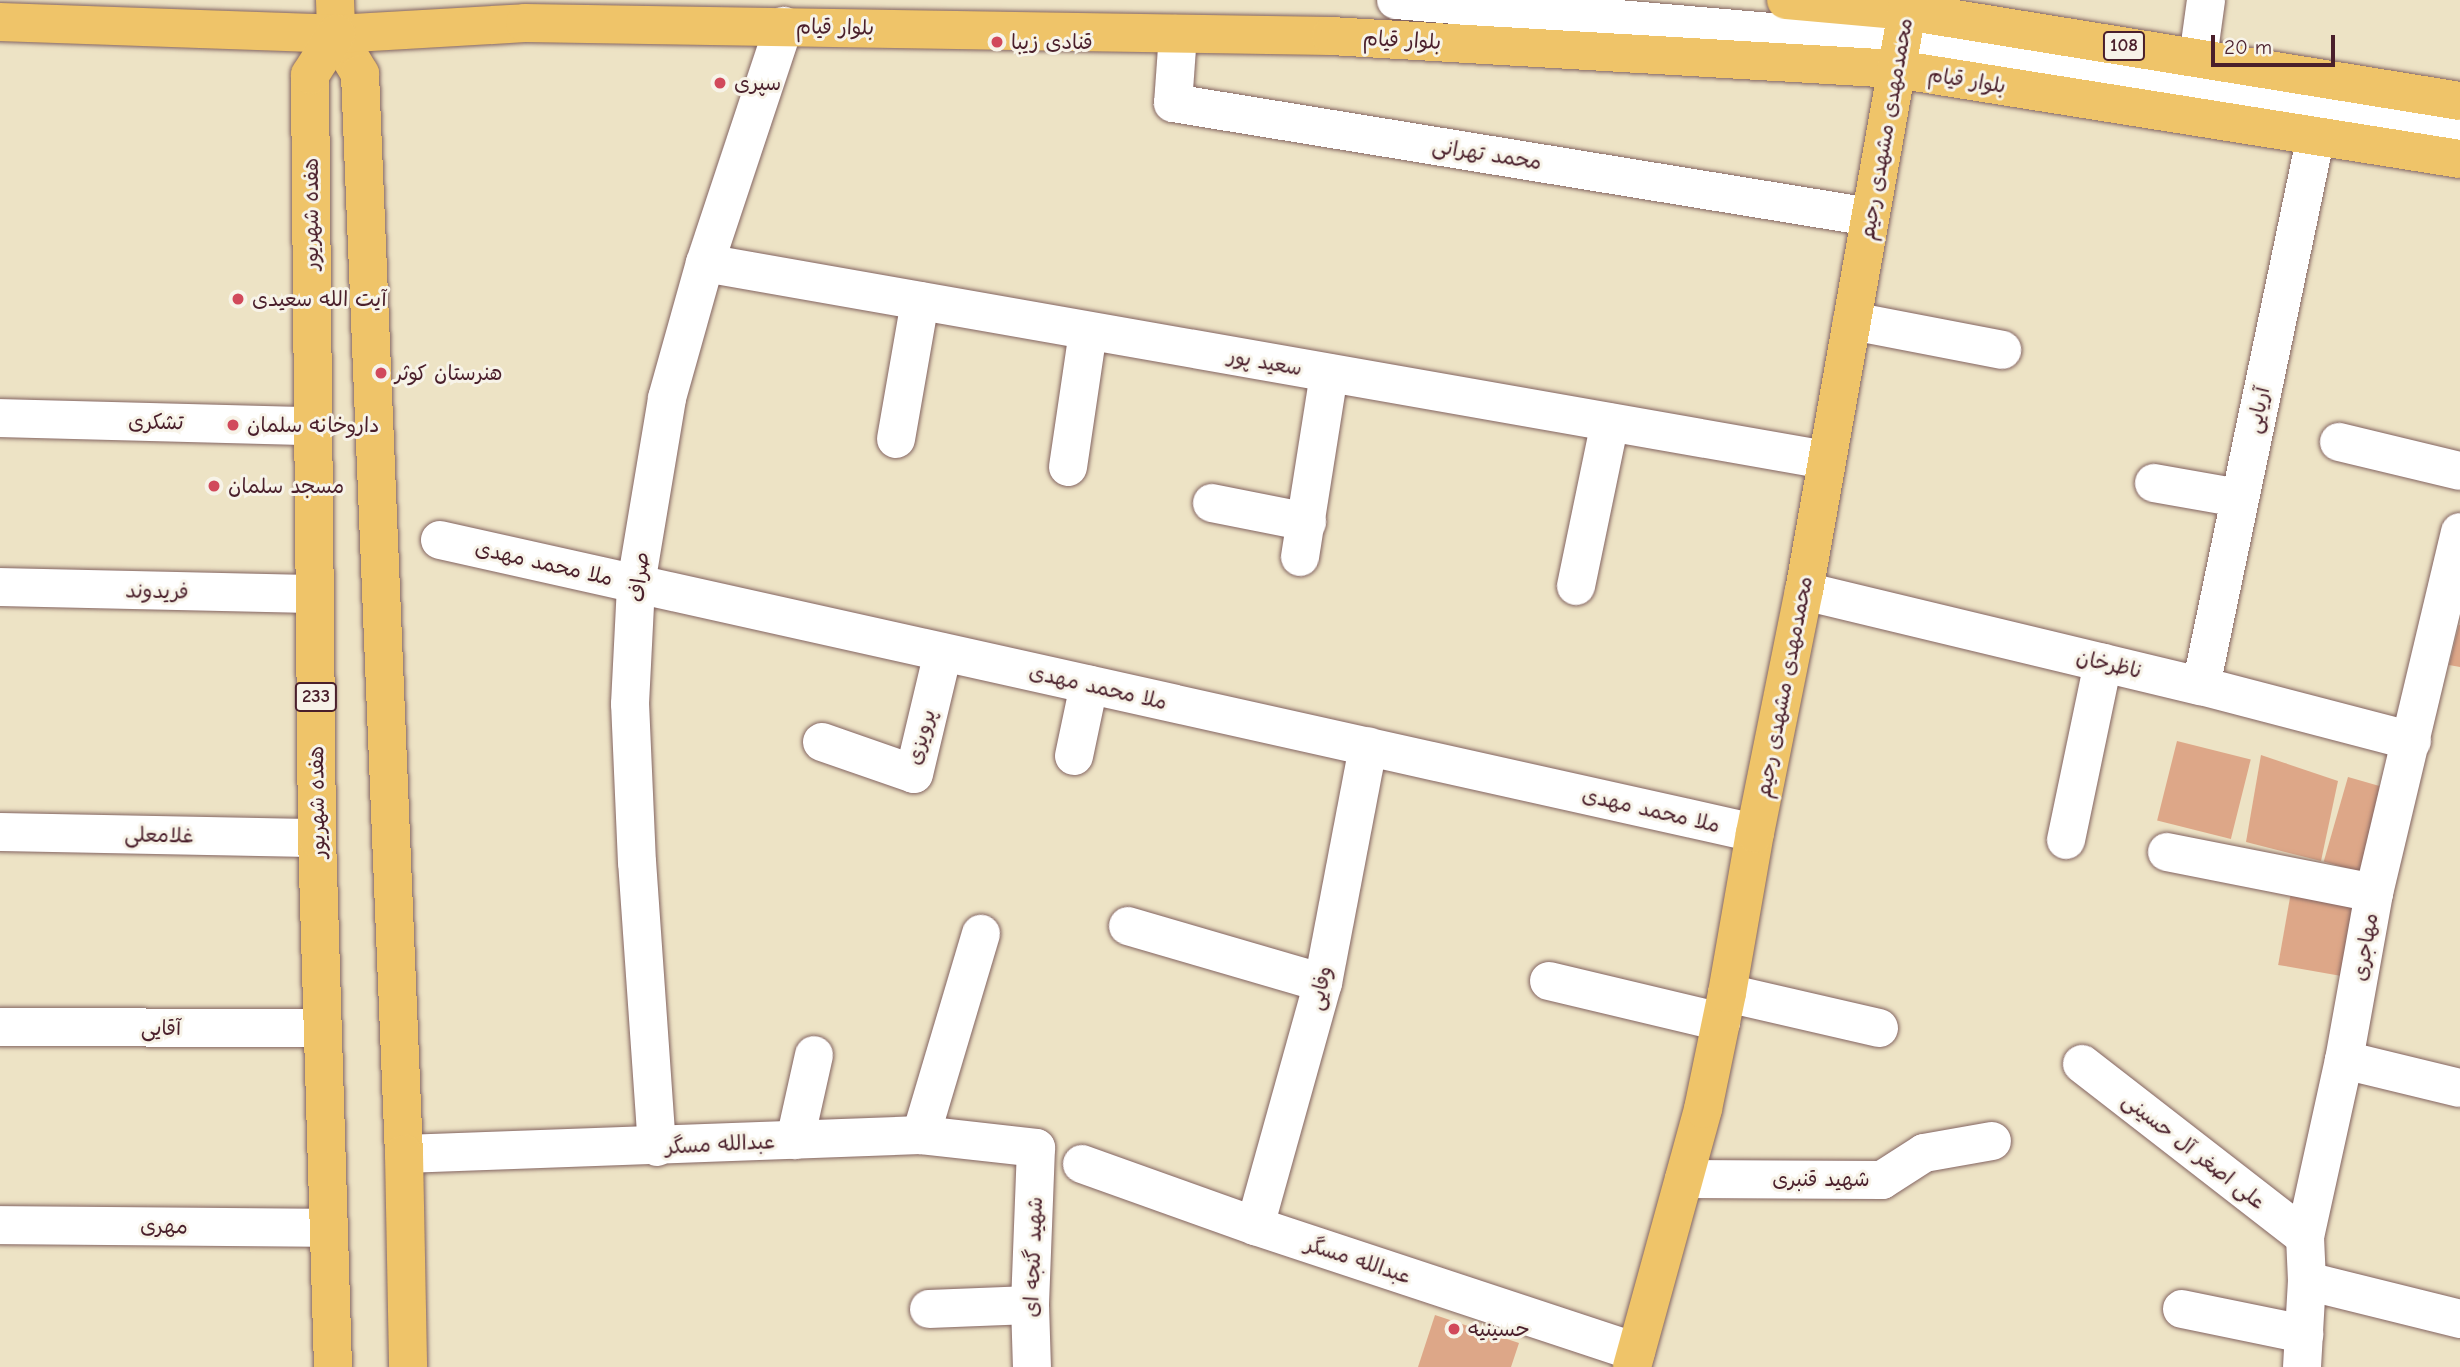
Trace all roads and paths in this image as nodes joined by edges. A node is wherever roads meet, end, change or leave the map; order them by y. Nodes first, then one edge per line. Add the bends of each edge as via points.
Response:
1 (1396, 0) edge
2 (1786, 0) edge
3 (1863, 0) edge
4 (2206, 0) edge
5 (333, 11) edge
6 (0, 22) edge
7 (784, 26) junction
8 (1903, 31) edge
9 (1178, 34) junction
10 (2198, 58) junction
11 (2460, 101) edge
12 (2460, 132) edge
13 (2316, 135) junction
14 (2460, 159) edge
15 (1870, 217) junction
16 (705, 263) junction
17 (920, 301) junction
18 (1852, 321) junction
19 (1087, 331) junction
20 (2002, 351) dead end
21 (1329, 373) junction
22 (0, 418) edge
23 (1610, 422) junction
24 (312, 426) junction
25 (896, 439) dead end
26 (2339, 442) dead end
27 (1826, 460) junction
28 (1068, 467) dead end
29 (2460, 471) edge
30 (2154, 483) dead end
31 (2239, 498) junction
32 (1212, 503) dead end
33 (2460, 532) edge
34 (440, 540) dead end
35 (636, 584) junction
36 (1576, 586) dead end
37 (0, 587) edge
38 (1804, 591) junction
39 (314, 594) junction
40 (943, 652) junction
41 (2103, 663) junction
42 (1089, 685) junction
43 (2201, 686) junction
44 (2412, 741) junction
45 (822, 743) dead end
46 (1368, 746) junction
47 (1074, 756) dead end
48 (0, 832) edge
49 (1755, 833) junction
50 (317, 838) junction
51 (2066, 841) dead end
52 (2167, 852) dead end
53 (2374, 893) junction
54 (1128, 926) dead end
55 (981, 934) dead end
56 (1549, 981) dead end
57 (1323, 983) junction
58 (1724, 1007) junction
59 (0, 1027) edge
60 (321, 1028) junction
61 (1879, 1028) dead end
62 (814, 1055) dead end
63 (2344, 1060) junction
64 (2082, 1065) dead end
65 (2460, 1088) edge
66 (920, 1135) junction
67 (795, 1140) junction
68 (1992, 1141) dead end
69 (657, 1147) junction
70 (1036, 1148) joint
71 (404, 1154) junction
72 (1082, 1164) dead end
73 (1684, 1178) junction
74 (0, 1225) edge
75 (1255, 1226) junction
76 (327, 1228) junction
77 (2305, 1237) junction
78 (2307, 1281) junction
79 (1030, 1305) junction
80 (929, 1309) dead end
81 (2182, 1309) dead end
82 (2460, 1319) edge
83 (2303, 1350) edge
84 (1634, 1360) edge
85 (332, 1367) edge
86 (408, 1367) edge
87 (1032, 1367) edge

1 - 8 street
2 - 8 main road, بلوار قیام / 108
3 - 8 street
4 - 10 street
5 - 6 main road
5 - 7 main road, بلوار قیام / 108 via 525,23
5 - 24 main road, هفده شهریور / 233 via 310,75
5 - 71 main road via 360,74
7 - 9 main road, بلوار قیام / 108
7 - 16 street, صراف
8 - 9 main road, بلوار قیام / 108
8 - 10 main road, بلوار قیام / 108
8 - 12 street
8 - 13 main road, بلوار قیام / 108
8 - 15 main road, محمدمهدی مشهدی رحیم
9 - 15 street, محمد تهرانی via 1173,103
10 - 11 main road, بلوار قیام / 108
13 - 14 main road, بلوار قیام / 108
13 - 31 street, آریایی
15 - 18 main road, محمدمهدی مشهدی رحیم
16 - 17 street, سعید پور
16 - 35 street, صراف via 667,398
17 - 19 street, سعید پور
17 - 25 street
18 - 20 street
18 - 27 main road, محمدمهدی مشهدی رحیم
19 - 21 street, سعید پور
19 - 28 street
21 - 23 street, سعید پور
21 - 32 street via 1304,539
22 - 24 street, تشکری
23 - 27 street, سعید پور
23 - 36 street
24 - 39 main road, هفده شهریور / 233
26 - 29 street
27 - 38 main road, محمدمهدی مشهدی رحیم
30 - 31 street
31 - 43 street, آریایی
33 - 44 street, مهاجری
34 - 35 street, ملا محمد مهدی
35 - 40 street, ملا محمد مهدی
35 - 69 street, صراف via 630,704
37 - 39 street, فریدوند
38 - 41 street, ناظرخان
38 - 49 main road, محمدمهدی مشهدی رحیم
39 - 50 main road, هفده شهریور / 233
40 - 42 street, ملا محمد مهدی
40 - 45 street, پرویزی via 914,774
41 - 43 street, ناظرخان
41 - 51 street
42 - 46 street, ملا محمد مهدی
42 - 47 street
43 - 44 street, ناظرخان
44 - 53 street, مهاجری
46 - 49 street, ملا محمد مهدی
46 - 57 street, وفایی
48 - 50 street, غلامعلی
49 - 58 main road, محمدمهدی مشهدی رحیم
50 - 60 main road, هفده شهریور / 233
52 - 53 street
53 - 63 street, مهاجری
54 - 57 street
55 - 66 street
56 - 58 street
57 - 75 street, وفایی
58 - 61 street
58 - 73 main road, محمدمهدی مشهدی رحیم
59 - 60 street, آقایی
60 - 76 main road, هفده شهریور / 233
62 - 67 street
63 - 65 street
63 - 77 street, مهاجری
64 - 77 street, علی اصغر آل حسینی
66 - 67 street, عبدالله مسگر
66 - 70 street, عبدالله مسگر
67 - 69 street, عبدالله مسگر
68 - 73 street, شهید قنبری via 1924,1153 1882,1180
69 - 71 street, عبدالله مسگر
70 - 79 street, شهید گنجه ای
71 - 86 main road
72 - 75 street, عبدالله مسگر
73 - 84 main road, محمدمهدی مشهدی رحیم
74 - 76 street, مهری
75 - 84 street, عبدالله مسگر
76 - 85 main road, هفده شهریور / 233
77 - 78 street, مهاجری
78 - 82 street
78 - 83 street, مهاجری
79 - 80 street
79 - 87 street, شهید گنجه ای
81 - 83 street

